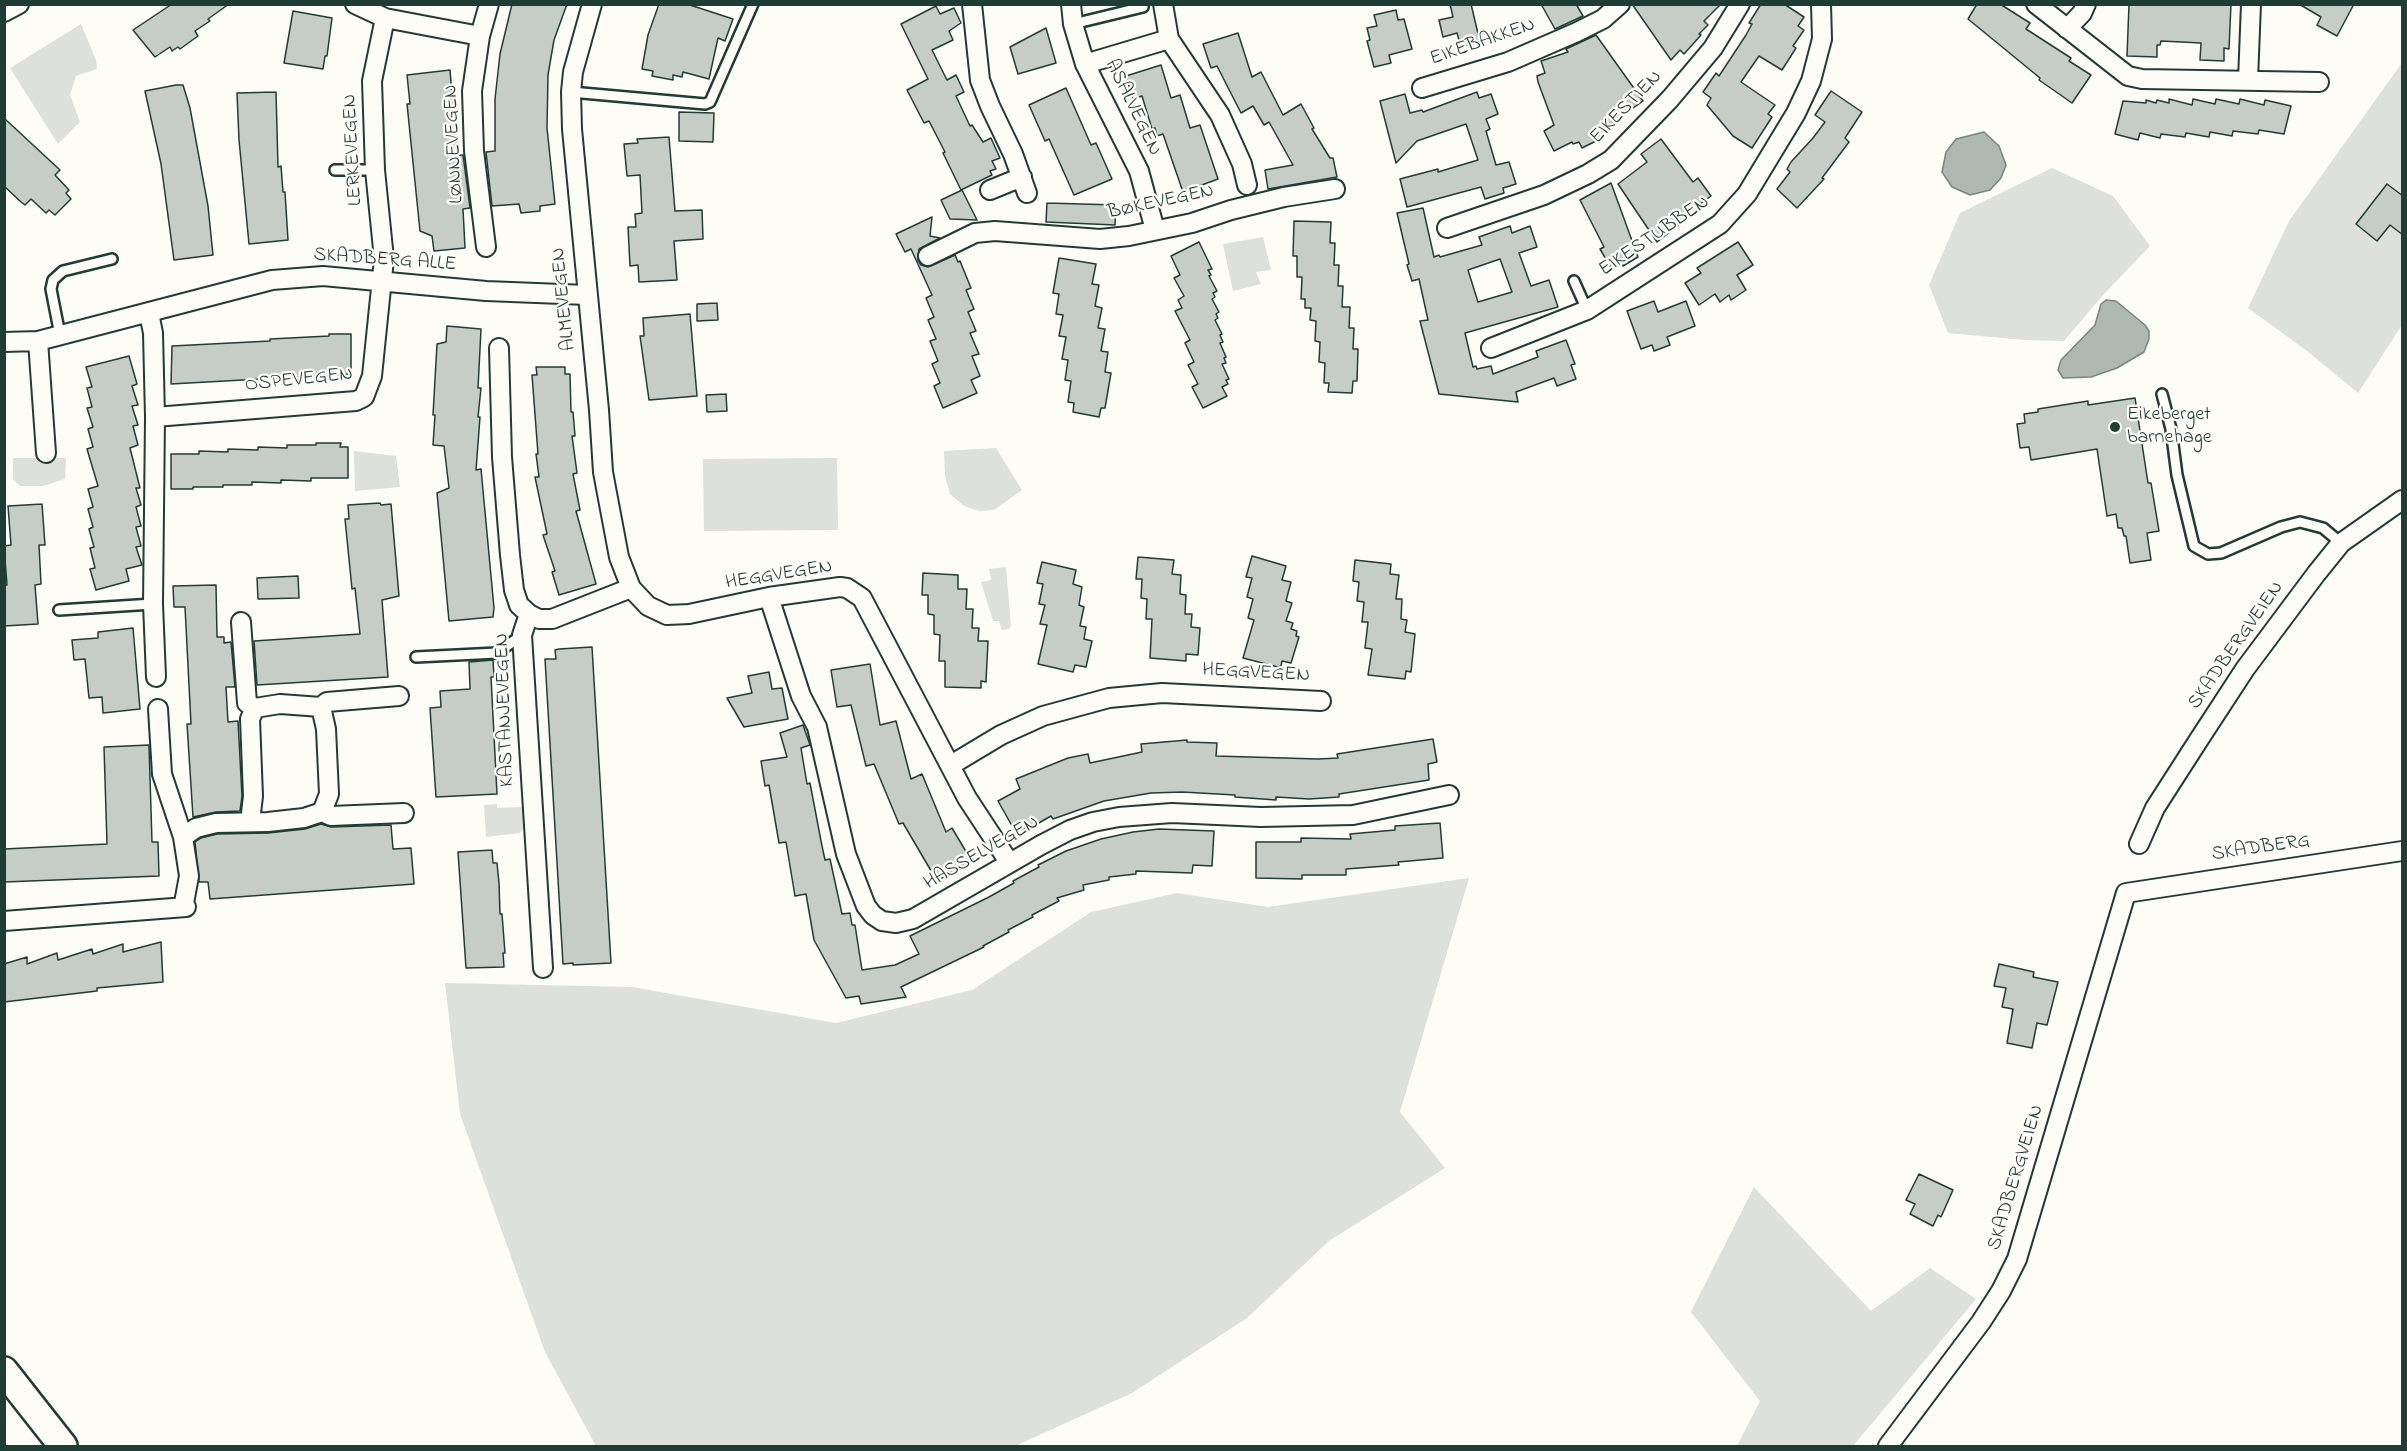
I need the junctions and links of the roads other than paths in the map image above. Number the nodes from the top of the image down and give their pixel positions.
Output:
1 (19, 4) edge
2 (355, 4) edge
3 (489, 4) edge
4 (592, 4) edge
5 (753, 4) edge
6 (972, 4) edge
7 (1071, 4) edge
8 (1163, 4) edge
9 (1620, 4) edge
10 (1740, 4) edge
11 (1821, 4) edge
12 (2036, 4) edge
13 (2086, 4) edge
14 (2251, 4) edge
15 (1143, 7) dead end
16 (4, 12) edge
17 (385, 18) junction
18 (1073, 24) junction
19 (2067, 29) junction
20 (480, 36) junction
21 (1169, 39) junction
22 (1085, 64) junction
23 (2248, 80) junction
24 (2319, 82) dead end
25 (1422, 88) dead end
26 (571, 92) junction
27 (335, 170) dead end
28 (375, 170) junction
29 (1247, 185) dead end
30 (1335, 189) dead end
31 (990, 190) dead end
32 (1447, 228) dead end
33 (1155, 230) junction
34 (486, 247) dead end
35 (928, 256) dead end
36 (112, 259) dead end
37 (382, 280) junction
38 (1574, 281) dead end
39 (587, 295) junction
40 (1587, 310) junction
41 (149, 313) junction
42 (60, 335) junction
43 (38, 341) junction
44 (4, 342) edge
45 (499, 348) dead end
46 (1491, 348) dead end
47 (2162, 394) dead end
48 (155, 417) junction
49 (45, 453) dead end
50 (2403, 500) edge
51 (2341, 543) junction
52 (631, 588) junction
53 (770, 597) junction
54 (153, 604) junction
55 (59, 610) dead end
56 (529, 614) junction
57 (241, 622) dead end
58 (522, 636) junction
59 (416, 657) dead end
60 (156, 677) dead end
61 (399, 696) dead end
62 (1321, 700) dead end
63 (321, 707) junction
64 (255, 708) junction
65 (158, 709) dead end
66 (951, 765) junction
67 (1449, 795) dead end
68 (322, 812) junction
69 (404, 813) dead end
70 (250, 822) junction
71 (183, 837) junction
72 (2139, 844) dead end
73 (2403, 851) edge
74 (1009, 862) junction
75 (2126, 893) joint
76 (4, 921) edge
77 (543, 968) dead end
78 (4, 1371) edge
79 (63, 1446) edge
80 (1888, 1446) edge

1 - 16 street
2 - 17 street
3 - 20 street, LØNNEVEGEN
4 - 26 street, ALMEVEGEN
5 - 26 lane
6 - 31 street
7 - 18 street, ASALVEGEN
8 - 21 street
9 - 25 street, EIKEBAKKEN
10 - 32 street, EIKESTIEN
11 - 40 street, EIKESTUBBEN
12 - 19 street
13 - 19 street
14 - 23 street
15 - 18 lane
17 - 20 street
17 - 28 street, LERKEVEGEN
18 - 22 street, ASALVEGEN
19 - 23 street
20 - 34 street, LØNNEVEGEN
21 - 22 street
21 - 29 street
22 - 33 street, ASALVEGEN
23 - 24 street
26 - 39 street, ALMEVEGEN
27 - 28 lane
28 - 37 street, LERKEVEGEN
30 - 33 street, BØKEVEGEN
33 - 35 street, BØKEVEGEN
36 - 42 lane
37 - 39 street, SKADBERG ALLE
37 - 41 street, SKADBERG ALLE
37 - 48 street, OSPEVEGEN
38 - 40 lane
39 - 52 street, ALMEVEGEN
40 - 46 street, EIKESTUBBEN
41 - 42 street, SKADBERG ALLE
41 - 48 street
42 - 43 street, SKADBERG ALLE
43 - 44 street, SKADBERG ALLE
43 - 49 street
45 - 56 street, KASTANJEVEGEN
47 - 51 lane
48 - 54 street
50 - 51 street, SKADBERGVEIEN
51 - 72 street, SKADBERGVEIEN
52 - 53 street, HEGGVEGEN
52 - 56 street
53 - 66 street, HEGGVEGEN
53 - 74 street, HASSELVEGEN
54 - 55 lane
54 - 60 street
56 - 58 street, KASTANJEVEGEN
57 - 64 street
58 - 59 lane
58 - 77 street, KASTANJEVEGEN
61 - 63 street
62 - 66 street, HEGGVEGEN
63 - 64 street
63 - 68 street
64 - 70 street
65 - 71 street
66 - 74 street, HEGGVEGEN
67 - 74 street, HASSELVEGEN
68 - 69 street
68 - 70 street
70 - 71 street
71 - 76 street
73 - 75 street, SKADBERG
75 - 80 street, SKADBERGVEIEN
78 - 79 main road

